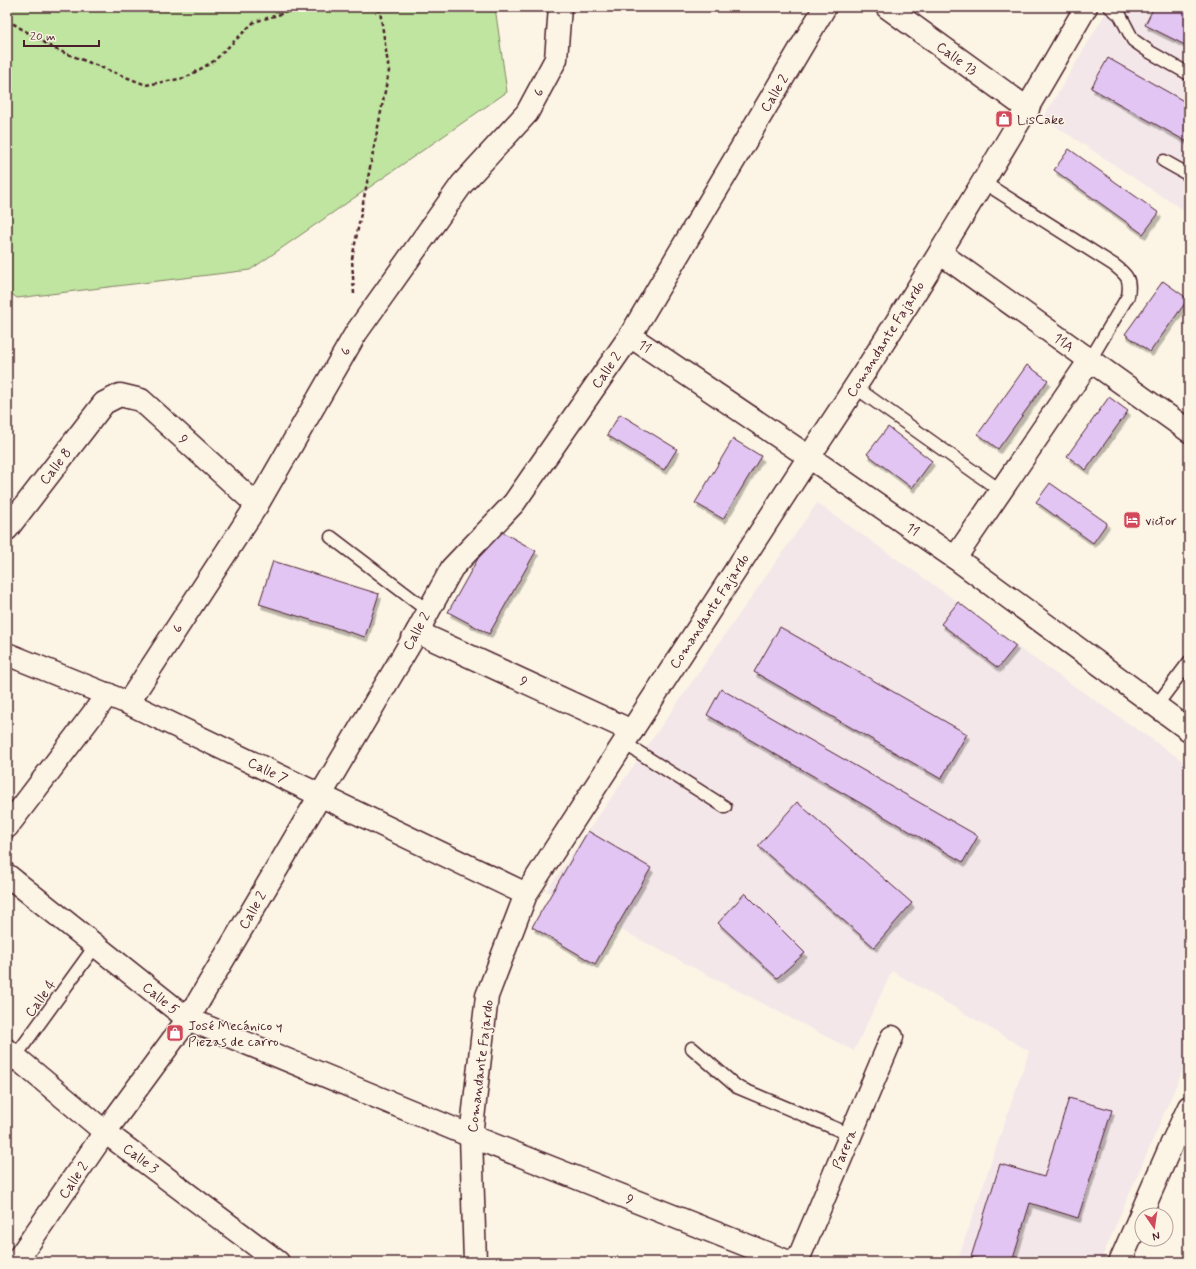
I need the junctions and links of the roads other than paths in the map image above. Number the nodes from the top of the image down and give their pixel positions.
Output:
1 (560, 7) edge
2 (825, 7) edge
3 (887, 7) edge
4 (1086, 7) edge
5 (1110, 7) edge
6 (1189, 74) edge
7 (1028, 109) junction
8 (1164, 161) dead end
9 (1189, 175) edge
10 (983, 182) junction
11 (940, 253) junction
12 (630, 336) junction
13 (1090, 360) junction
14 (855, 387) junction
15 (104, 404) joint
16 (1189, 431) edge
17 (809, 456) junction
18 (1001, 491) junction
19 (257, 505) junction
20 (7, 529) edge
21 (331, 537) dead end
22 (955, 558) junction
23 (428, 611) junction
24 (417, 632) junction
25 (7, 654) edge
26 (1189, 662) edge
27 (108, 694) junction
28 (128, 703) junction
29 (1156, 706) junction
30 (1189, 730) edge
31 (628, 737) junction
32 (320, 795) junction
33 (726, 807) dead end
34 (7, 827) edge
35 (7, 875) edge
36 (526, 894) junction
37 (96, 945) junction
38 (188, 1020) junction
39 (892, 1037) dead end
40 (692, 1048) dead end
41 (10, 1059) edge
42 (1189, 1108) edge
43 (105, 1132) junction
44 (851, 1135) junction
45 (471, 1136) junction
46 (16, 1262) edge
47 (278, 1262) edge
48 (476, 1262) edge
49 (789, 1262) edge
50 (796, 1262) edge
51 (1120, 1262) edge

1 - 19 street, 6
2 - 12 street, Calle 2
3 - 7 street, Calle 13
4 - 7 street, Comandante Fajardo
5 - 6 lane
7 - 10 street, Comandante Fajardo
8 - 9 lane
10 - 11 street, Comandante Fajardo
10 - 13 lane
11 - 13 street, 11A
11 - 14 street, Comandante Fajardo
12 - 17 street, 11
12 - 23 street, Calle 2
13 - 16 street, 11A
13 - 18 street
14 - 17 street, Comandante Fajardo
14 - 18 lane
15 - 19 street, 9
15 - 20 street, Calle 8
17 - 22 street, 11
17 - 31 street, Comandante Fajardo
18 - 22 street
19 - 28 street, 6
21 - 23 lane
22 - 29 street, 11
23 - 24 street, Calle 2
24 - 31 street, 9
24 - 32 street, Calle 2
25 - 27 street, Calle 7
26 - 29 lane
27 - 28 street, Calle 7
27 - 34 street
28 - 32 street, Calle 7
29 - 30 street, 11
31 - 33 lane
31 - 36 street, Comandante Fajardo
32 - 36 street, Calle 7
32 - 38 street, Calle 2
35 - 37 street, Calle 5
36 - 45 street, Comandante Fajardo
37 - 38 street, Calle 5
37 - 41 lane, Calle 4
38 - 43 street, Calle 2
38 - 45 street, Calle 5
39 - 44 street, Parera
40 - 44 lane
41 - 43 street, Calle 3
42 - 51 street
43 - 46 street, Calle 2
43 - 47 street, Calle 3
44 - 50 street, Parera
45 - 48 street, Comandante Fajardo
45 - 49 street, 9

